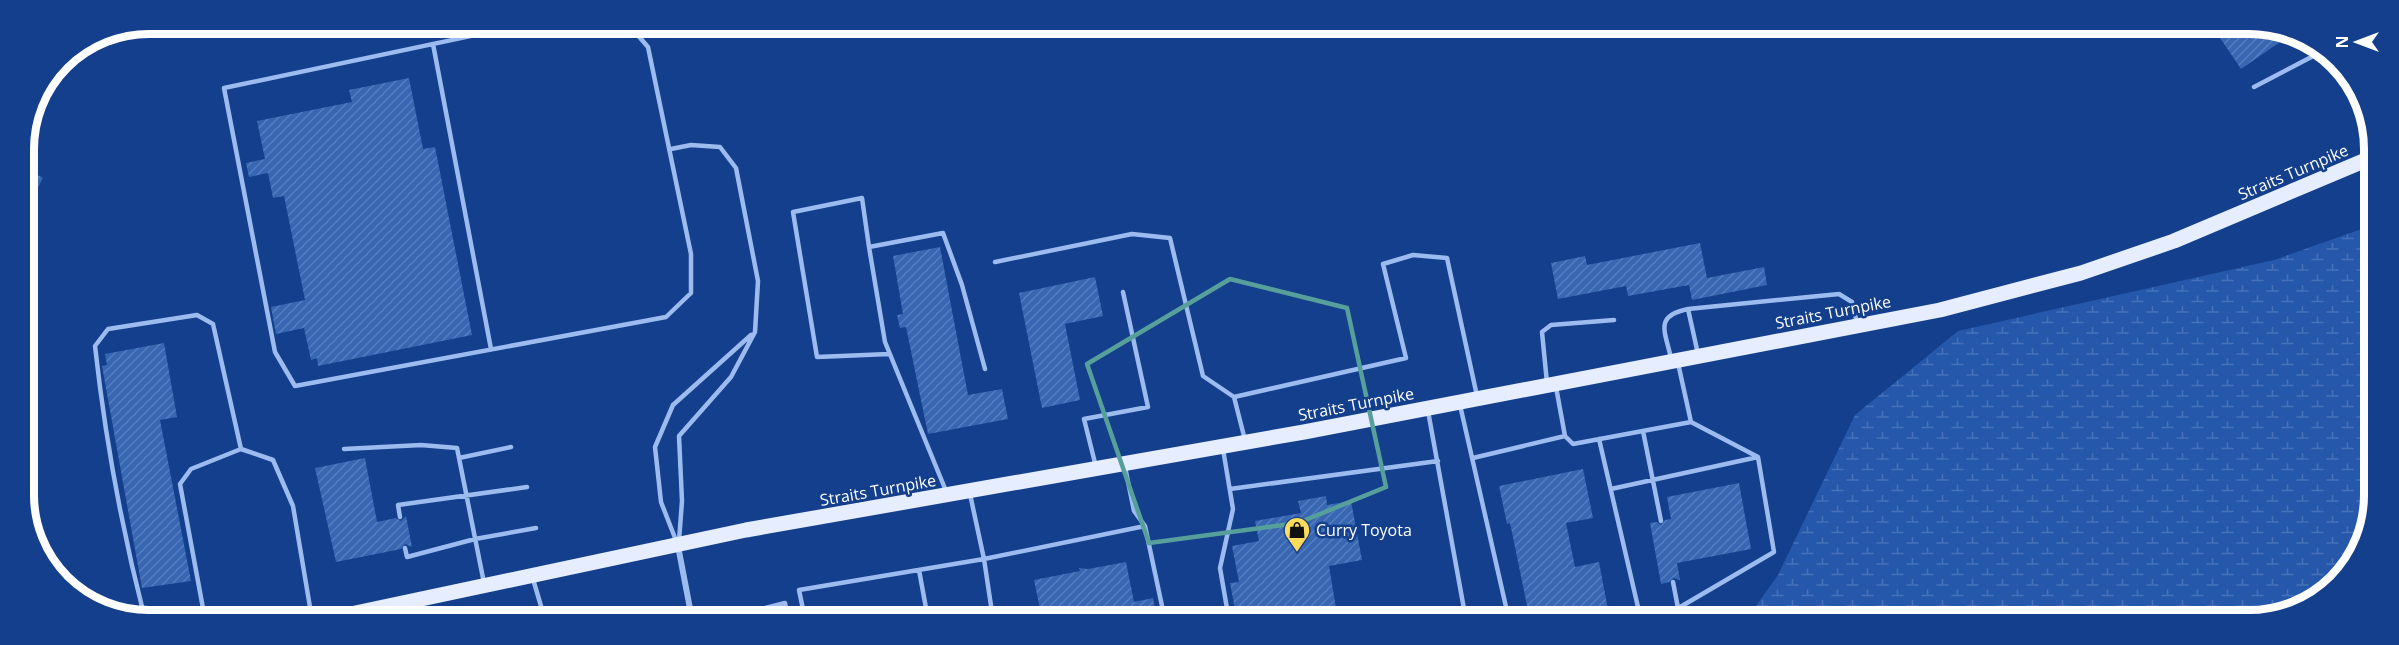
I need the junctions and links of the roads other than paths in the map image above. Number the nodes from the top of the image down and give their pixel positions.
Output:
1 (480, 34) edge
2 (637, 34) edge
3 (433, 44) junction
4 (2315, 55) edge
5 (2254, 87) dead end
6 (671, 149) junction
7 (2364, 161) edge
8 (869, 247) junction
9 (995, 262) dead end
10 (1123, 292) dead end
11 (1688, 309) junction
12 (1614, 320) dead end
13 (1858, 326) junction
14 (755, 332) junction
15 (491, 349) junction
16 (889, 354) junction
17 (1699, 356) junction
18 (1674, 361) junction
19 (986, 369) dead end
20 (1551, 385) junction
21 (1234, 397) junction
22 (1478, 399) junction
23 (1459, 402) junction
24 (1428, 408) junction
25 (1691, 422) junction
26 (1643, 431) junction
27 (1565, 436) junction
28 (1599, 439) junction
29 (1245, 443) junction
30 (511, 447) dead end
31 (1223, 447) junction
32 (241, 449) junction
33 (344, 449) dead end
34 (1758, 457) junction
35 (459, 458) junction
36 (1473, 458) junction
37 (1438, 461) junction
38 (1125, 464) junction
39 (1097, 469) junction
40 (1652, 479) junction
41 (527, 487) dead end
42 (1230, 489) junction
43 (1611, 489) junction
44 (970, 492) junction
45 (466, 496) junction
46 (948, 496) junction
47 (400, 518) dead end
48 (1660, 521) dead end
49 (1145, 526) junction
50 (536, 528) dead end
51 (475, 539) junction
52 (678, 546) junction
53 (405, 548) dead end
54 (984, 559) junction
55 (919, 570) junction
56 (533, 576) junction
57 (1673, 582) dead end
58 (485, 586) junction
59 (1678, 608) junction
60 (143, 610) edge
61 (204, 610) edge
62 (310, 610) edge
63 (397, 610) edge
64 (541, 610) edge
65 (690, 610) edge
66 (759, 610) edge
67 (786, 610) edge
68 (803, 610) edge
69 (926, 610) edge
70 (992, 610) edge
71 (1162, 610) edge
72 (1227, 610) edge
73 (1464, 610) edge
74 (1507, 610) edge
75 (1639, 610) edge
76 (1675, 610) edge

1 - 3 lane
2 - 6 lane
3 - 15 lane
3 - 15 lane
4 - 5 lane
6 - 14 lane
6 - 15 lane
7 - 13 main road, Straits Turnpike
8 - 16 lane
8 - 16 lane
8 - 19 lane
9 - 21 lane
10 - 39 lane
11 - 13 lane
11 - 17 lane
11 - 18 lane
12 - 20 lane
13 - 17 main road, Straits Turnpike
14 - 52 lane
14 - 52 lane
16 - 46 lane
17 - 18 main road, Straits Turnpike
18 - 20 main road, Straits Turnpike
18 - 25 lane
20 - 22 main road, Straits Turnpike
20 - 27 lane
21 - 22 lane
21 - 29 lane
22 - 23 main road, Straits Turnpike
23 - 24 main road, Straits Turnpike
23 - 36 lane
24 - 29 main road, Straits Turnpike
24 - 37 lane
25 - 26 lane
25 - 34 lane
26 - 28 lane
26 - 40 lane
27 - 28 lane
27 - 36 lane
28 - 43 lane
29 - 31 main road, Straits Turnpike
30 - 35 lane
31 - 38 main road, Straits Turnpike
31 - 42 lane
32 - 60 lane
32 - 61 lane
32 - 62 lane
33 - 35 lane
34 - 40 lane
34 - 59 lane
35 - 45 lane
36 - 74 lane
37 - 42 lane
37 - 73 lane
38 - 39 main road, Straits Turnpike
38 - 49 lane
39 - 44 main road, Straits Turnpike
40 - 43 lane
40 - 48 lane
41 - 45 lane
42 - 72 lane
43 - 75 lane
44 - 46 main road, Straits Turnpike
44 - 54 lane
45 - 47 lane
45 - 51 lane
46 - 52 main road, Straits Turnpike
49 - 54 lane
49 - 71 lane
50 - 51 lane
51 - 53 lane
51 - 58 lane
52 - 56 main road, Straits Turnpike
52 - 65 street
54 - 55 lane
54 - 70 lane
55 - 68 lane
55 - 69 lane
56 - 58 main road, Straits Turnpike
56 - 64 lane
57 - 59 lane
58 - 63 main road, Straits Turnpike
59 - 76 lane
66 - 67 lane

